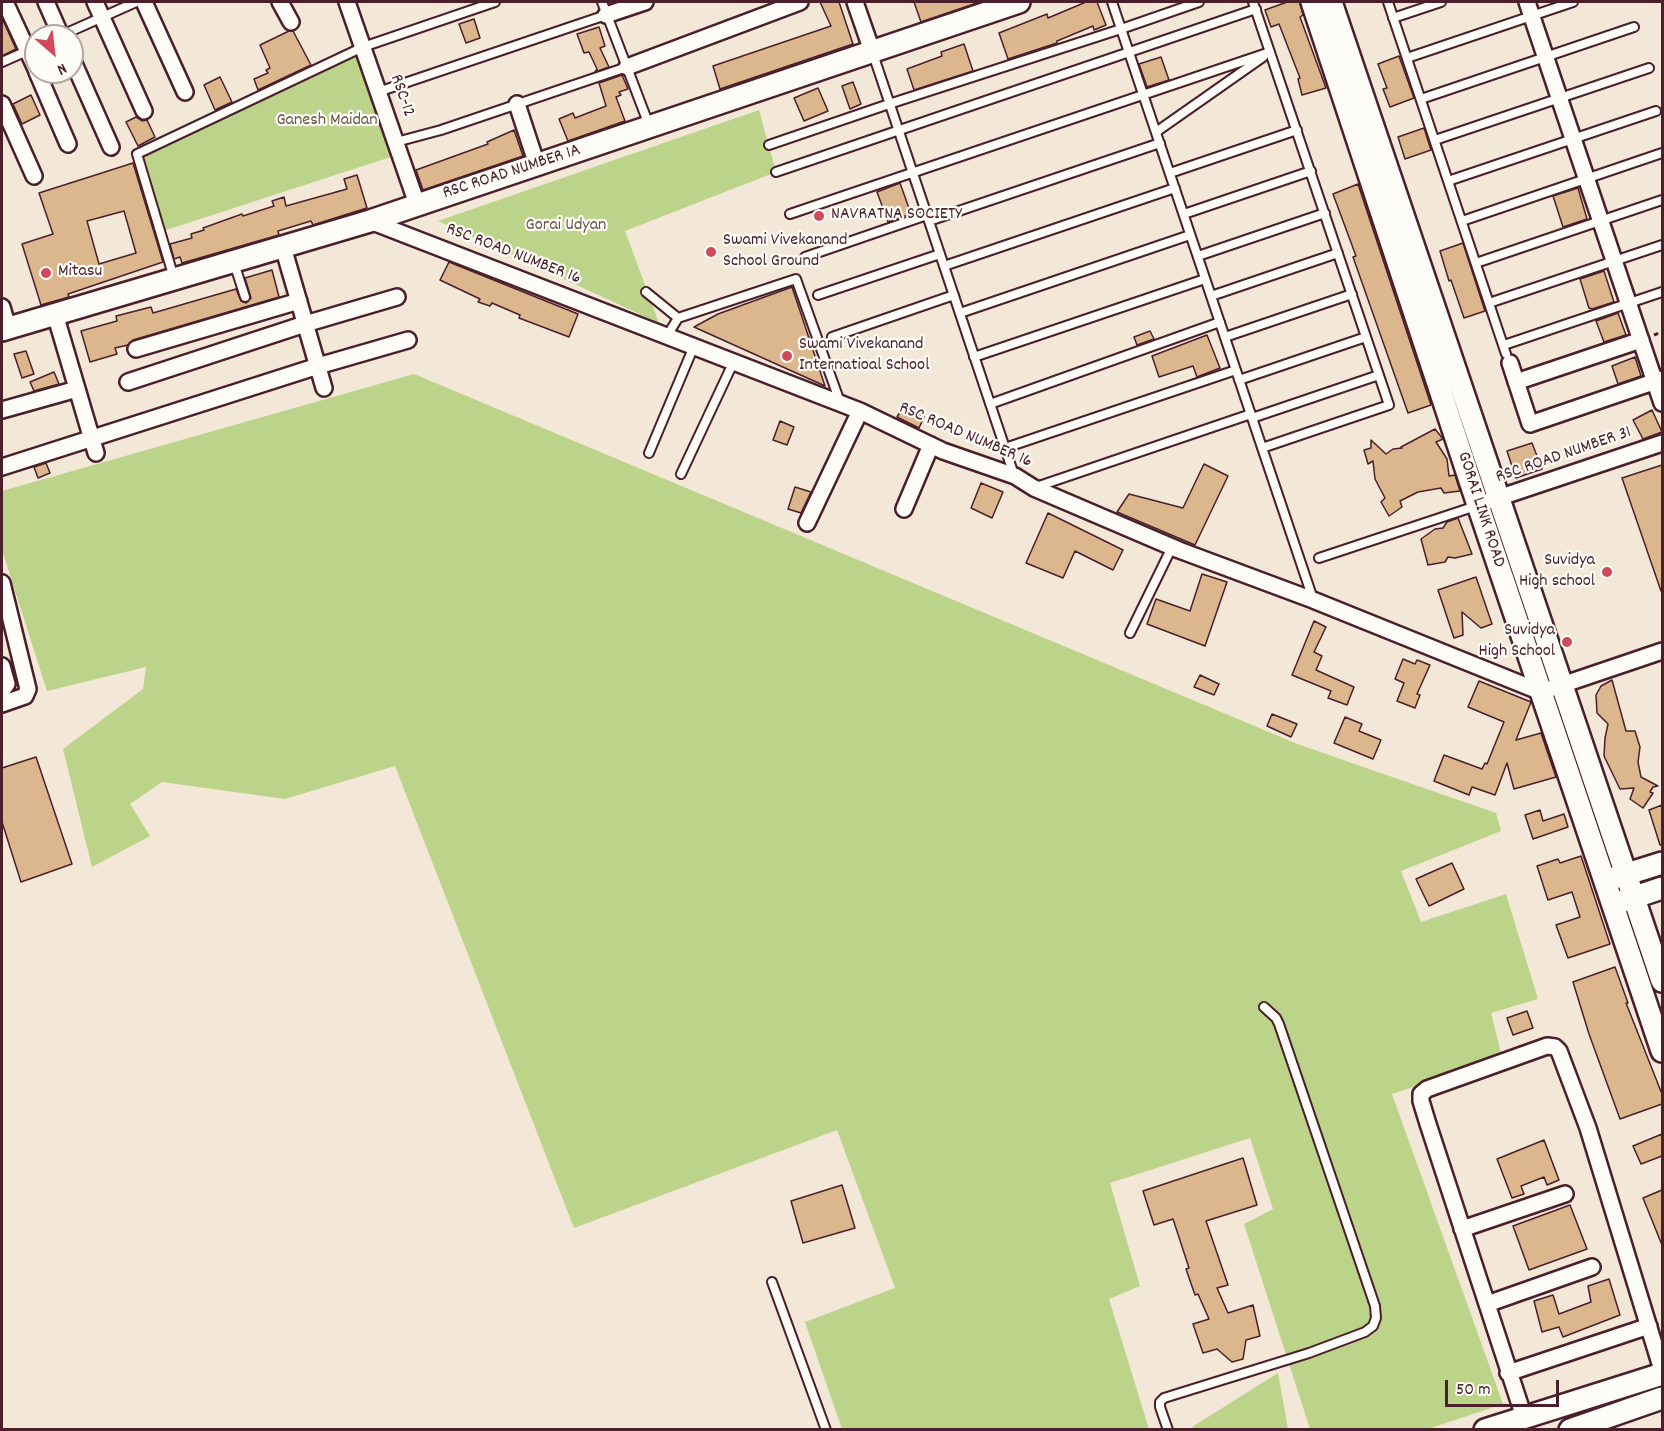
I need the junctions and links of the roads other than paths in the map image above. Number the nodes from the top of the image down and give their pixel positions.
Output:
1 (5, 2) edge
2 (46, 2) edge
3 (95, 2) edge
4 (136, 2) edge
5 (144, 2) edge
6 (280, 2) edge
7 (349, 2) edge
8 (495, 2) edge
9 (645, 2) edge
10 (800, 2) edge
11 (855, 2) edge
12 (1019, 2) edge
13 (1112, 2) edge
14 (1199, 2) edge
15 (1312, 2) edge
16 (1331, 2) edge
17 (1388, 2) edge
18 (1441, 2) edge
19 (1574, 2) edge
20 (1255, 5) edge
21 (604, 8) edge
22 (1530, 8) edge
23 (102, 17) junction
24 (1393, 18) junction
25 (291, 22) dead end
26 (56, 24) edge
27 (84, 25) edge
28 (1634, 27) dead end
29 (1121, 29) junction
30 (24, 35) edge
31 (363, 46) junction
32 (872, 51) junction
33 (24, 52) edge
34 (1129, 52) junction
35 (1270, 52) junction
36 (1546, 57) junction
37 (1407, 58) junction
38 (2, 62) edge
39 (627, 67) junction
40 (1649, 68) dead end
41 (43, 84) edge
42 (83, 84) edge
43 (185, 92) dead end
44 (378, 92) junction
45 (1143, 95) junction
46 (1560, 98) junction
47 (1421, 99) junction
48 (2, 104) edge
49 (517, 104) junction
50 (889, 104) junction
51 (144, 111) dead end
52 (1656, 111) dead end
53 (650, 127) junction
54 (898, 130) junction
55 (1297, 130) junction
56 (1156, 132) junction
57 (1573, 138) junction
58 (1435, 140) junction
59 (396, 142) junction
60 (1160, 143) junction
61 (68, 144) dead end
62 (769, 145) dead end
63 (111, 147) dead end
64 (1662, 153) edge
65 (537, 165) junction
66 (1311, 171) junction
67 (776, 172) dead end
68 (912, 173) junction
69 (1170, 173) junction
70 (34, 176) dead end
71 (1587, 179) junction
72 (1448, 181) junction
73 (1175, 188) junction
74 (1662, 200) edge
75 (417, 204) junction
76 (1325, 213) junction
77 (790, 214) dead end
78 (1184, 214) junction
79 (928, 218) junction
80 (1601, 220) junction
81 (370, 221) junction
82 (1462, 221) junction
83 (1190, 235) junction
84 (1662, 244) edge
85 (283, 247) junction
86 (1338, 253) junction
87 (940, 254) junction
88 (1198, 256) junction
89 (805, 257) dead end
90 (234, 261) junction
91 (1614, 261) junction
92 (1476, 263) junction
93 (944, 266) junction
94 (174, 279) junction
95 (1205, 279) junction
96 (646, 292) dead end
97 (1662, 292) edge
98 (1352, 294) junction
99 (818, 295) dead end
100 (954, 295) junction
101 (1211, 296) junction
102 (244, 297) dead end
103 (397, 297) dead end
104 (299, 301) junction
105 (1489, 303) junction
106 (1629, 303) junction
107 (2, 307) edge
108 (960, 313) junction
109 (55, 314) junction
110 (678, 318) junction
111 (1220, 322) junction
112 (305, 324) junction
113 (5, 329) edge
114 (667, 336) junction
115 (832, 337) dead end
116 (1225, 337) junction
117 (1366, 337) junction
118 (408, 340) dead end
119 (1641, 340) junction
120 (694, 346) junction
121 (136, 349) dead end
122 (1507, 354) junction
123 (974, 357) junction
124 (734, 361) junction
125 (318, 366) junction
126 (1236, 370) junction
127 (1379, 375) junction
128 (1239, 380) junction
129 (1659, 380) edge
130 (128, 382) dead end
131 (1516, 382) junction
132 (324, 388) dead end
133 (77, 389) junction
134 (841, 403) junction
135 (1662, 403) edge
136 (990, 404) junction
137 (2, 410) edge
138 (860, 411) junction
139 (1251, 416) junction
140 (1662, 443) edge
141 (931, 445) junction
142 (94, 446) junction
143 (1005, 448) junction
144 (1262, 448) junction
145 (649, 453) dead end
146 (2, 467) edge
147 (681, 474) dead end
148 (1015, 476) junction
149 (1034, 488) junction
150 (1498, 498) junction
151 (1478, 505) junction
152 (904, 509) dead end
153 (807, 523) dead end
154 (1172, 547) junction
155 (1319, 558) dead end
156 (2, 583) edge
157 (1313, 600) junction
158 (1130, 633) dead end
159 (1662, 651) edge
160 (2, 666) edge
161 (1562, 685) junction
162 (2, 691) edge
163 (1541, 692) junction
164 (2, 704) edge
165 (1662, 863) edge
166 (1627, 874) junction
167 (1604, 881) junction
168 (1662, 888) edge
169 (1635, 897) junction
170 (1612, 904) junction
171 (1662, 981) edge
172 (1264, 1007) dead end
173 (1662, 1051) edge
174 (1565, 1194) dead end
175 (1462, 1229) junction
176 (1592, 1267) dead end
177 (772, 1282) dead end
178 (1487, 1304) junction
179 (1649, 1326) junction
180 (1662, 1372) edge
181 (1508, 1373) junction
182 (1662, 1398) edge
183 (1524, 1417) junction
184 (826, 1430) edge
185 (1168, 1430) edge
186 (1485, 1430) edge
187 (1570, 1430) edge

1 - 30 street
2 - 26 street
3 - 23 street
4 - 23 lane
5 - 43 street
6 - 25 street
7 - 31 street, RSC-12
8 - 31 lane
9 - 21 street
10 - 39 street
11 - 32 street
12 - 32 main road, RSC ROAD NUMBER 1A
13 - 29 lane
14 - 29 lane
15 - 151 main road, GORAI LINK ROAD
16 - 150 main road, GORAI LINK ROAD
17 - 24 lane
18 - 24 lane
19 - 22 lane
20 - 34 lane
20 - 35 lane
21 - 39 lane
21 - 44 lane
22 - 36 street
22 - 37 lane
23 - 27 lane
23 - 51 street
24 - 37 lane
28 - 36 lane
29 - 34 lane
29 - 50 lane
31 - 44 street, RSC-12
31 - 94 lane
32 - 50 lane
32 - 53 main road, RSC ROAD NUMBER 1A
33 - 38 lane
34 - 45 lane
34 - 54 lane
35 - 45 lane
35 - 55 lane
35 - 56 lane
36 - 46 street
36 - 47 lane
37 - 47 lane
39 - 49 lane
39 - 53 lane
40 - 46 lane
41 - 61 street
42 - 63 street
44 - 59 street, RSC-12
45 - 56 lane
45 - 68 lane
46 - 57 street
46 - 58 lane
47 - 58 lane
48 - 70 street
49 - 59 lane
49 - 65 street
50 - 54 lane
50 - 62 lane
52 - 57 lane
53 - 65 main road, RSC ROAD NUMBER 1A
54 - 67 lane
54 - 68 lane
55 - 66 lane
55 - 69 lane
56 - 60 lane
57 - 71 street
57 - 72 lane
58 - 72 lane
59 - 75 street, RSC-12
60 - 69 lane
60 - 79 lane
64 - 71 lane
65 - 75 main road, RSC ROAD NUMBER 1A
66 - 76 lane
66 - 78 lane
68 - 77 lane
68 - 79 lane
69 - 73 lane
71 - 80 street
71 - 82 lane
72 - 82 lane
73 - 78 lane
73 - 93 lane
74 - 80 lane
75 - 81 main road, RSC ROAD NUMBER 1A
76 - 86 lane
76 - 88 lane
78 - 83 lane
79 - 87 lane
79 - 89 lane
80 - 91 street
80 - 92 lane
81 - 85 main road, RSC ROAD NUMBER 1A
81 - 114 street, RSC ROAD NUMBER 16
82 - 92 lane
83 - 88 lane
83 - 108 lane
84 - 91 lane
85 - 90 main road, RSC ROAD NUMBER 1A
85 - 104 street
86 - 98 lane
86 - 101 lane
87 - 93 lane
87 - 99 lane
88 - 95 lane
90 - 94 main road, RSC ROAD NUMBER 1A
90 - 102 lane
91 - 105 lane
91 - 106 street
92 - 105 lane
93 - 100 lane
94 - 109 main road, RSC ROAD NUMBER 1A
95 - 101 lane
95 - 123 lane
96 - 110 lane
97 - 106 lane
98 - 116 lane
98 - 117 lane
100 - 108 lane
100 - 115 lane
101 - 111 lane
103 - 112 street
104 - 112 street
104 - 121 street
105 - 122 lane
106 - 119 street
106 - 122 lane
107 - 113 street
108 - 123 lane
109 - 113 main road, RSC ROAD NUMBER 1A
109 - 133 street
110 - 114 lane
110 - 134 lane
111 - 116 lane
111 - 136 lane
112 - 125 street
112 - 130 street
114 - 120 street, RSC ROAD NUMBER 16
116 - 126 lane
117 - 127 lane
117 - 128 lane
118 - 125 street
119 - 129 street
119 - 131 street
120 - 124 street, RSC ROAD NUMBER 16
120 - 145 lane
122 - 131 street
123 - 136 lane
124 - 134 street, RSC ROAD NUMBER 16
124 - 147 lane
125 - 132 street
125 - 142 street
126 - 128 lane
126 - 143 lane
127 - 139 lane
127 - 144 lane
128 - 139 lane
129 - 131 street
129 - 135 street
133 - 137 street
133 - 142 street
134 - 138 street, RSC ROAD NUMBER 16
136 - 143 lane
138 - 141 street, RSC ROAD NUMBER 16
138 - 153 street
139 - 144 lane
139 - 149 lane
140 - 150 street, RSC ROAD NUMBER 31
141 - 148 street, RSC ROAD NUMBER 16
141 - 152 street
142 - 146 street
143 - 148 lane
144 - 157 lane
148 - 149 street, RSC ROAD NUMBER 16
149 - 154 street, RSC ROAD NUMBER 16
150 - 151 street, RSC ROAD NUMBER 31
150 - 161 main road, GORAI LINK ROAD
151 - 155 lane
151 - 163 main road, GORAI LINK ROAD
154 - 157 street, RSC ROAD NUMBER 16
154 - 158 lane
156 - 164 street
157 - 163 street, RSC ROAD NUMBER 16
159 - 161 street
160 - 162 street
161 - 163 street
161 - 166 main road, GORAI LINK ROAD
163 - 167 main road, GORAI LINK ROAD
165 - 166 main road
166 - 167 main road
166 - 169 main road, GORAI LINK ROAD
167 - 170 main road, GORAI LINK ROAD
168 - 169 main road
169 - 170 main road
169 - 171 main road, GORAI LINK ROAD
170 - 173 main road, GORAI LINK ROAD
172 - 185 lane
174 - 175 street
175 - 178 street
175 - 179 street
176 - 178 street
177 - 184 lane
178 - 181 street
179 - 180 street
179 - 181 street
180 - 183 main road
181 - 183 street
182 - 187 main road
183 - 186 main road

